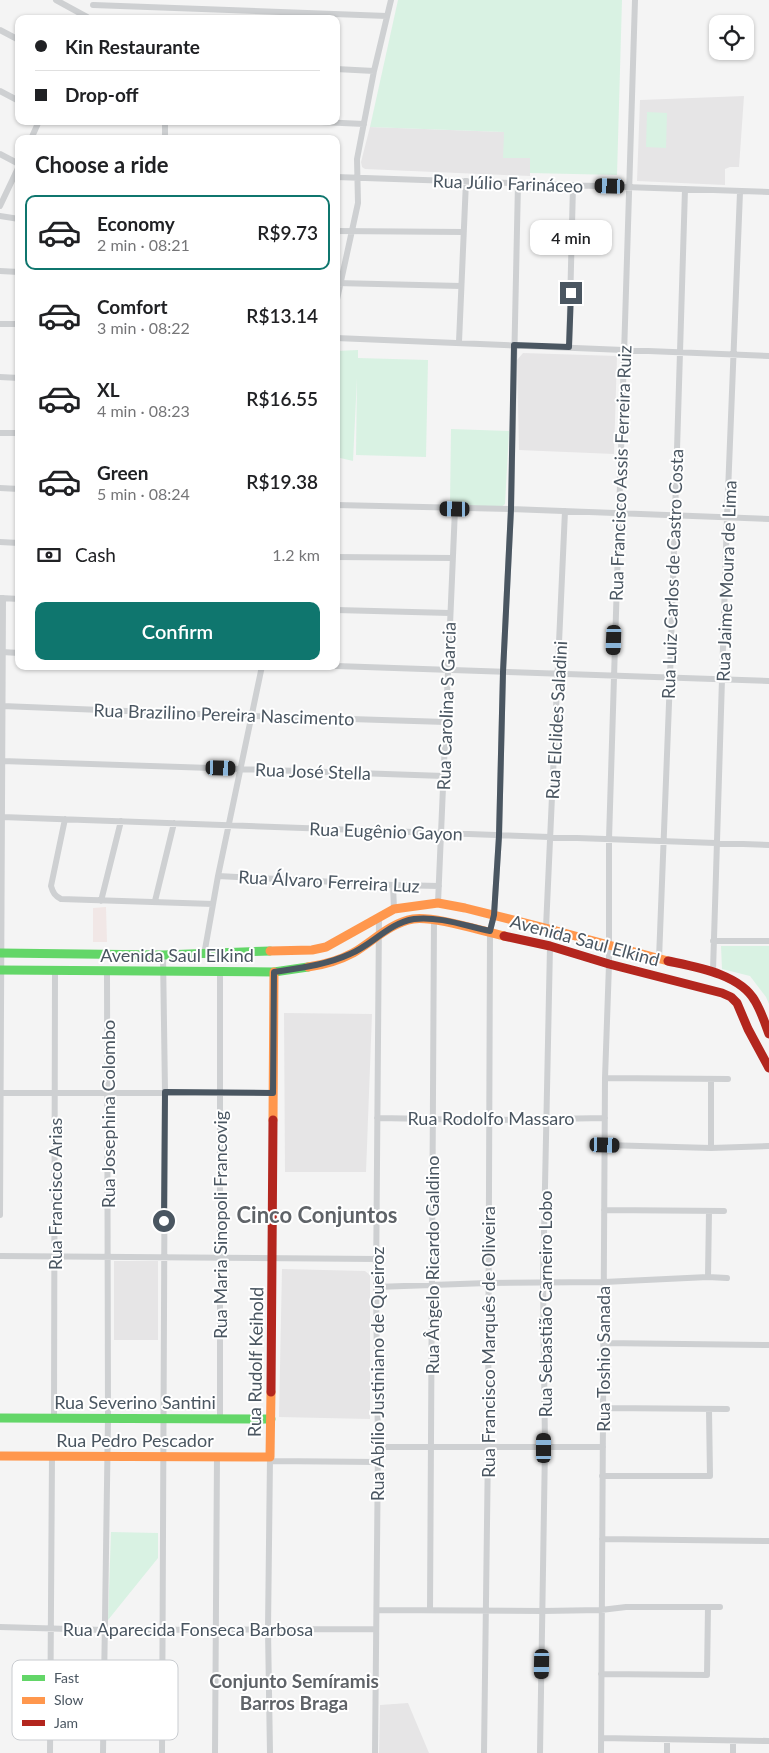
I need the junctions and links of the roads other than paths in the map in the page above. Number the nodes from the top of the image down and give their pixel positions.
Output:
1 (56, 0) edge
2 (390, 0) edge
3 (635, 0) edge
4 (94, 3) edge
5 (82, 15) edge
6 (88, 15) edge
7 (387, 16) junction
8 (0, 30) edge
9 (15, 38) edge
10 (340, 69) edge
11 (374, 71) junction
12 (0, 91) edge
13 (15, 99) edge
14 (340, 123) edge
15 (364, 124) junction
16 (0, 154) edge
17 (15, 163) edge
18 (15, 174) edge
19 (340, 177) edge
20 (359, 178) junction
21 (466, 181) junction
22 (518, 183) junction
23 (573, 185) junction
24 (629, 187) junction
25 (685, 189) junction
26 (740, 192) junction
27 (769, 192) edge
28 (0, 206) edge
29 (0, 216) edge
30 (15, 218) edge
31 (340, 231) edge
32 (352, 232) junction
33 (463, 232) junction
34 (0, 271) edge
35 (15, 272) edge
36 (340, 276) edge
37 (340, 283) edge
38 (461, 286) junction
39 (0, 324) edge
40 (15, 324) edge
41 (340, 338) edge
42 (459, 342) junction
43 (514, 345) junction
44 (569, 347) junction
45 (624, 349) junction
46 (680, 352) junction
47 (734, 354) junction
48 (769, 356) edge
49 (0, 377) edge
50 (15, 378) edge
51 (0, 433) edge
52 (15, 433) edge
53 (0, 488) edge
54 (15, 489) edge
55 (340, 505) edge
56 (455, 509) junction
57 (511, 509) junction
58 (565, 511) junction
59 (619, 514) junction
60 (674, 516) junction
61 (727, 518) junction
62 (769, 519) edge
63 (0, 542) edge
64 (15, 543) edge
65 (340, 556) edge
66 (452, 558) junction
67 (2, 598) edge
68 (15, 598) edge
69 (340, 610) edge
70 (450, 613) junction
71 (2, 652) junction
72 (15, 653) edge
73 (340, 666) edge
74 (261, 670) edge
75 (448, 670) junction
76 (503, 672) junction
77 (558, 673) junction
78 (613, 676) junction
79 (670, 678) junction
80 (723, 680) junction
81 (769, 681) edge
82 (2, 706) junction
83 (252, 716) junction
84 (446, 722) junction
85 (1, 760) edge
86 (241, 769) junction
87 (444, 776) junction
88 (2, 817) junction
89 (65, 819) junction
90 (121, 821) junction
91 (174, 823) junction
92 (230, 824) junction
93 (442, 834) junction
94 (499, 836) junction
95 (550, 837) junction
96 (609, 839) junction
97 (662, 841) junction
98 (717, 844) junction
99 (769, 845) edge
100 (218, 876) junction
101 (394, 885) junction
102 (439, 886) junction
103 (101, 901) junction
104 (155, 901) junction
105 (212, 904) junction
106 (438, 904) junction
107 (394, 909) junction
108 (494, 915) junction
109 (380, 917) junction
110 (434, 920) junction
111 (546, 928) junction
112 (490, 931) junction
113 (379, 935) junction
114 (713, 941) junction
115 (769, 942) edge
116 (550, 946) junction
117 (608, 946) junction
118 (1, 953) edge
119 (164, 955) junction
120 (204, 955) junction
121 (659, 959) junction
122 (608, 964) junction
123 (1, 970) edge
124 (164, 970) junction
125 (55, 971) junction
126 (108, 971) junction
127 (220, 971) junction
128 (714, 971) junction
129 (274, 972) junction
130 (762, 1016) junction
131 (746, 1024) junction
132 (769, 1034) edge
133 (769, 1068) edge
134 (605, 1078) junction
135 (711, 1079) junction
136 (728, 1079) dead end
137 (108, 1092) junction
138 (165, 1092) junction
139 (0, 1093) edge
140 (56, 1093) junction
141 (220, 1093) junction
142 (273, 1093) junction
143 (377, 1118) junction
144 (605, 1118) junction
145 (433, 1119) junction
146 (546, 1119) junction
147 (490, 1120) junction
148 (605, 1145) junction
149 (769, 1146) edge
150 (711, 1148) junction
151 (604, 1210) junction
152 (709, 1211) junction
153 (724, 1211) dead end
154 (0, 1215) edge
155 (0, 1256) edge
156 (54, 1257) junction
157 (108, 1257) junction
158 (163, 1258) junction
159 (220, 1258) junction
160 (273, 1258) junction
161 (377, 1260) junction
162 (708, 1277) junction
163 (726, 1278) dead end
164 (543, 1282) junction
165 (604, 1282) junction
166 (488, 1283) junction
167 (432, 1284) junction
168 (376, 1287) junction
169 (603, 1343) junction
170 (769, 1345) edge
171 (603, 1408) junction
172 (709, 1410) junction
173 (726, 1410) dead end
174 (0, 1418) edge
175 (54, 1418) junction
176 (108, 1418) junction
177 (163, 1418) junction
178 (220, 1418) junction
179 (270, 1419) junction
180 (378, 1447) junction
181 (488, 1447) junction
182 (603, 1447) junction
183 (432, 1448) junction
184 (544, 1448) junction
185 (0, 1456) edge
186 (52, 1456) junction
187 (108, 1456) junction
188 (164, 1456) junction
189 (217, 1456) junction
190 (270, 1459) junction
191 (378, 1462) junction
192 (602, 1476) junction
193 (602, 1539) junction
194 (769, 1541) edge
195 (708, 1607) junction
196 (720, 1607) dead end
197 (377, 1610) junction
198 (430, 1610) junction
199 (487, 1610) junction
200 (601, 1610) junction
201 (543, 1611) junction
202 (0, 1627) edge
203 (51, 1628) junction
204 (376, 1629) junction
205 (104, 1630) junction
206 (163, 1630) junction
207 (268, 1630) junction
208 (215, 1631) junction
209 (51, 1660) edge
210 (104, 1660) edge
211 (163, 1660) edge
212 (601, 1674) junction
213 (601, 1738) junction
214 (50, 1740) edge
215 (103, 1740) edge
216 (162, 1740) edge
217 (667, 1740) junction
218 (733, 1741) junction
219 (769, 1741) edge
220 (50, 1753) edge
221 (103, 1753) edge
222 (162, 1753) edge
223 (214, 1753) edge
224 (270, 1753) edge
225 (375, 1753) edge
226 (484, 1753) edge
227 (540, 1753) edge
228 (601, 1753) edge
229 (667, 1753) edge
230 (733, 1753) edge

1 - 5 street
2 - 7 street
3 - 24 street, Rua Francisco Assis Ferreira Ruiz
4 - 6 street
4 - 7 street
7 - 11 street
8 - 9 street
10 - 11 street
11 - 15 street
12 - 13 street
14 - 15 street
15 - 20 street
16 - 17 street
18 - 28 street
19 - 20 street, Rua Júlio Farináceo
20 - 21 street, Rua Júlio Farináceo
20 - 32 street
21 - 22 street, Rua Júlio Farináceo
21 - 33 street
22 - 23 street, Rua Júlio Farináceo
22 - 43 street, Rua Francisco Marquês de Oliveira
23 - 24 street, Rua Júlio Farináceo
23 - 44 street
24 - 25 street, Rua Júlio Farináceo
24 - 45 street, Rua Francisco Assis Ferreira Ruiz
25 - 26 street, Rua Júlio Farináceo
25 - 46 street, Rua Luiz Carlos de Castro Costa
26 - 27 street, Rua Júlio Farináceo
26 - 47 street, Rua Jaime Moura de Lima
29 - 30 street
31 - 32 street
32 - 33 street
32 - 36 street
33 - 38 street
34 - 35 street
37 - 38 street
38 - 42 street
39 - 40 street
41 - 42 street
42 - 43 street
43 - 44 street
43 - 57 street, Rua Francisco Marquês de Oliveira
44 - 45 street
45 - 46 street
45 - 59 street, Rua Francisco Assis Ferreira Ruiz
46 - 47 street
46 - 60 street, Rua Luiz Carlos de Castro Costa
47 - 48 street
47 - 61 street, Rua Jaime Moura de Lima
49 - 50 street
51 - 52 street
53 - 54 street
55 - 56 street
56 - 57 street
56 - 66 street, Rua Carolina S Garcia
57 - 58 street
57 - 76 street, Rua Francisco Marquês de Oliveira
58 - 59 street
58 - 77 street, Rua Elclides Saladini
59 - 60 street
59 - 78 street, Rua Francisco Assis Ferreira Ruiz
60 - 61 street
60 - 79 street, Rua Luiz Carlos de Castro Costa
61 - 62 street
61 - 80 street, Rua Jaime Moura de Lima
63 - 64 street
65 - 66 street
66 - 70 street, Rua Carolina S Garcia
67 - 68 street
67 - 71 street
69 - 70 street
70 - 75 street, Rua Carolina S Garcia
71 - 72 street
71 - 82 street
73 - 75 street
74 - 83 street
75 - 76 street
75 - 84 street, Rua Carolina S Garcia
76 - 77 street
76 - 94 street, Rua Francisco Marquês de Oliveira
77 - 78 street
77 - 95 street, Rua Elclides Saladini
78 - 79 street
78 - 96 street, Rua Francisco Assis Ferreira Ruiz
79 - 80 street
79 - 97 street, Rua Luiz Carlos de Castro Costa
80 - 81 street
80 - 98 street, Rua Jaime Moura de Lima
82 - 83 street, Rua Brazilino Pereira Nascimento
82 - 85 street
83 - 84 street, Rua Brazilino Pereira Nascimento
83 - 86 street
84 - 87 street, Rua Carolina S Garcia
85 - 86 street, Rua José Stella
85 - 88 street
86 - 87 street, Rua José Stella
86 - 92 street
87 - 93 street, Rua Carolina S Garcia
88 - 89 street, Rua Eugênio Gayon
88 - 118 street
89 - 90 street, Rua Eugênio Gayon
89 - 103 street
90 - 91 street, Rua Eugênio Gayon
90 - 103 street
91 - 92 street, Rua Eugênio Gayon
91 - 104 street
92 - 93 street, Rua Eugênio Gayon
92 - 100 street
93 - 94 street, Rua Eugênio Gayon
93 - 102 street, Rua Carolina S Garcia
94 - 95 street, Rua Eugênio Gayon
94 - 108 street, Rua Francisco Marquês de Oliveira
95 - 96 street, Rua Eugênio Gayon
95 - 111 street, Rua Elclides Saladini
96 - 97 street, Rua Eugênio Gayon
96 - 117 street, Rua Francisco Assis Ferreira Ruiz
97 - 98 street, Rua Eugênio Gayon
97 - 121 street, Rua Luiz Carlos de Castro Costa
98 - 99 street, Rua Eugênio Gayon
98 - 114 street, Rua Jaime Moura de Lima
100 - 101 street, Rua Álvaro Ferreira Luz
100 - 105 street
101 - 102 street, Rua Álvaro Ferreira Luz
101 - 107 street
102 - 106 street, Rua Carolina S Garcia
103 - 104 street
104 - 105 street
105 - 120 street
106 - 107 main road, Avenida Saul Elkind
106 - 108 main road, Avenida Saul Elkind
107 - 109 main road, Avenida Saul Elkind
108 - 111 main road, Avenida Saul Elkind
108 - 112 street, Rua Francisco Marquês de Oliveira
109 - 113 street, Rua Abílio Justiniano de Queiroz
109 - 120 main road, Avenida Saul Elkind
110 - 112 main road, Avenida Saul Elkind
110 - 113 main road, Avenida Saul Elkind
110 - 145 street, Rua Ângelo Ricardo Galdino
111 - 117 main road, Avenida Saul Elkind
112 - 116 main road, Avenida Saul Elkind
112 - 147 street, Rua Francisco Marquês de Oliveira
113 - 129 main road, Avenida Saul Elkind
113 - 143 street, Rua Abílio Justiniano de Queiroz
114 - 115 street
114 - 128 street, Rua Jaime Moura de Lima
116 - 122 main road, Avenida Saul Elkind
116 - 146 street, Rua Sebastião Carneiro Lobo
117 - 121 main road, Avenida Saul Elkind
117 - 122 street, Rua Francisco Assis Ferreira Ruiz
118 - 119 main road, Avenida Saul Elkind
118 - 123 street
119 - 120 main road, Avenida Saul Elkind
119 - 124 street
121 - 128 main road, Avenida Saul Elkind
122 - 131 main road, Avenida Saul Elkind
122 - 134 street, Rua Toshio Sanada
123 - 125 main road, Avenida Saul Elkind
123 - 139 street
124 - 126 main road, Avenida Saul Elkind
124 - 127 main road, Avenida Saul Elkind
124 - 138 street
125 - 126 main road, Avenida Saul Elkind
125 - 140 street, Rua Francisco Arias
126 - 137 street, Rua Josephina Colombo
127 - 129 main road, Avenida Saul Elkind
127 - 141 street, Rua Maria Sinopoli Francovig
128 - 130 main road, Avenida Saul Elkind
129 - 142 main road, Rua Rudolf Keihold
130 - 131 main road
130 - 132 main road, Avenida Saul Elkind
131 - 133 main road, Avenida Saul Elkind
134 - 135 street
134 - 144 street, Rua Toshio Sanada
135 - 136 street
135 - 150 street
137 - 138 street
137 - 140 street
137 - 157 street, Rua Josephina Colombo
138 - 141 street
138 - 158 street
139 - 140 street
139 - 154 street
140 - 156 street, Rua Francisco Arias
141 - 142 street
141 - 159 street, Rua Maria Sinopoli Francovig
142 - 160 main road, Rua Rudolf Keihold
143 - 145 street, Rua Rodolfo Massaro
143 - 161 street, Rua Abílio Justiniano de Queiroz
144 - 146 street, Rua Rodolfo Massaro
144 - 148 street, Rua Toshio Sanada
145 - 147 street, Rua Rodolfo Massaro
145 - 167 street, Rua Ângelo Ricardo Galdino
146 - 147 street, Rua Rodolfo Massaro
146 - 164 street, Rua Sebastião Carneiro Lobo
147 - 166 street, Rua Francisco Marquês de Oliveira
148 - 150 street
148 - 151 street, Rua Toshio Sanada
149 - 150 street
151 - 152 street
151 - 165 street, Rua Toshio Sanada
152 - 153 street
152 - 162 street
155 - 156 street
156 - 157 street
156 - 175 street, Rua Francisco Arias
157 - 158 street
157 - 176 street, Rua Josephina Colombo
158 - 159 street
158 - 177 street
159 - 160 street
159 - 178 street, Rua Maria Sinopoli Francovig
160 - 161 street
160 - 179 main road, Rua Rudolf Keihold
161 - 168 street, Rua Abílio Justiniano de Queiroz
162 - 163 street
162 - 165 street
164 - 165 street
164 - 166 street
164 - 184 street, Rua Sebastião Carneiro Lobo
165 - 169 street, Rua Toshio Sanada
166 - 167 street
166 - 181 street, Rua Francisco Marquês de Oliveira
167 - 168 street
167 - 183 street, Rua Ângelo Ricardo Galdino
168 - 180 street, Rua Abílio Justiniano de Queiroz
169 - 170 street
169 - 171 street, Rua Toshio Sanada
171 - 172 street
171 - 182 street, Rua Toshio Sanada
172 - 173 street
172 - 192 street
174 - 175 main road, Rua Severino Santini
175 - 176 main road, Rua Severino Santini
176 - 177 main road, Rua Severino Santini
176 - 187 street, Rua Josephina Colombo
177 - 178 main road, Rua Severino Santini
177 - 188 street
178 - 179 main road, Rua Severino Santini
179 - 190 main road, Rua Rudolf Keihold
180 - 183 street
180 - 191 street, Rua Abílio Justiniano de Queiroz
181 - 183 street
181 - 184 street
181 - 199 street, Rua Francisco Marquês de Oliveira
182 - 184 street
182 - 192 street, Rua Toshio Sanada
183 - 198 street, Rua Ângelo Ricardo Galdino
184 - 201 street, Rua Sebastião Carneiro Lobo
185 - 186 main road, Rua Pedro Pescador
186 - 187 main road, Rua Pedro Pescador
186 - 203 street
187 - 188 main road, Rua Pedro Pescador
187 - 205 street, Rua Josephina Colombo
188 - 189 main road, Rua Pedro Pescador
188 - 206 street
189 - 190 main road, Rua Pedro Pescador
189 - 208 street
190 - 191 street
190 - 207 street, Rua Rudolf Keihold
191 - 197 street, Rua Abílio Justiniano de Queiroz
192 - 193 street, Rua Toshio Sanada
193 - 194 street
193 - 200 street, Rua Toshio Sanada
195 - 196 street
195 - 200 street
195 - 212 street
197 - 198 street
197 - 204 street, Rua Abílio Justiniano de Queiroz
198 - 199 street
199 - 201 street
199 - 226 street, Rua Francisco Marquês de Oliveira
200 - 201 street
200 - 212 street, Rua Toshio Sanada
201 - 227 street, Rua Sebastião Carneiro Lobo
202 - 203 street, Rua Aparecida Fonseca Barbosa
203 - 205 street, Rua Aparecida Fonseca Barbosa
203 - 209 street
204 - 207 street, Rua Aparecida Fonseca Barbosa
204 - 225 street, Rua Abílio Justiniano de Queiroz
205 - 206 street, Rua Aparecida Fonseca Barbosa
205 - 210 street, Rua Josephina Colombo
206 - 208 street, Rua Aparecida Fonseca Barbosa
206 - 211 street
207 - 208 street, Rua Aparecida Fonseca Barbosa
207 - 224 street, Rua Rudolf Keihold
208 - 223 street
212 - 213 street, Rua Toshio Sanada
213 - 217 street
213 - 228 street, Rua Toshio Sanada
214 - 220 street
215 - 221 street, Rua Josephina Colombo
216 - 222 street
217 - 218 street
217 - 229 street
218 - 219 street
218 - 230 street

